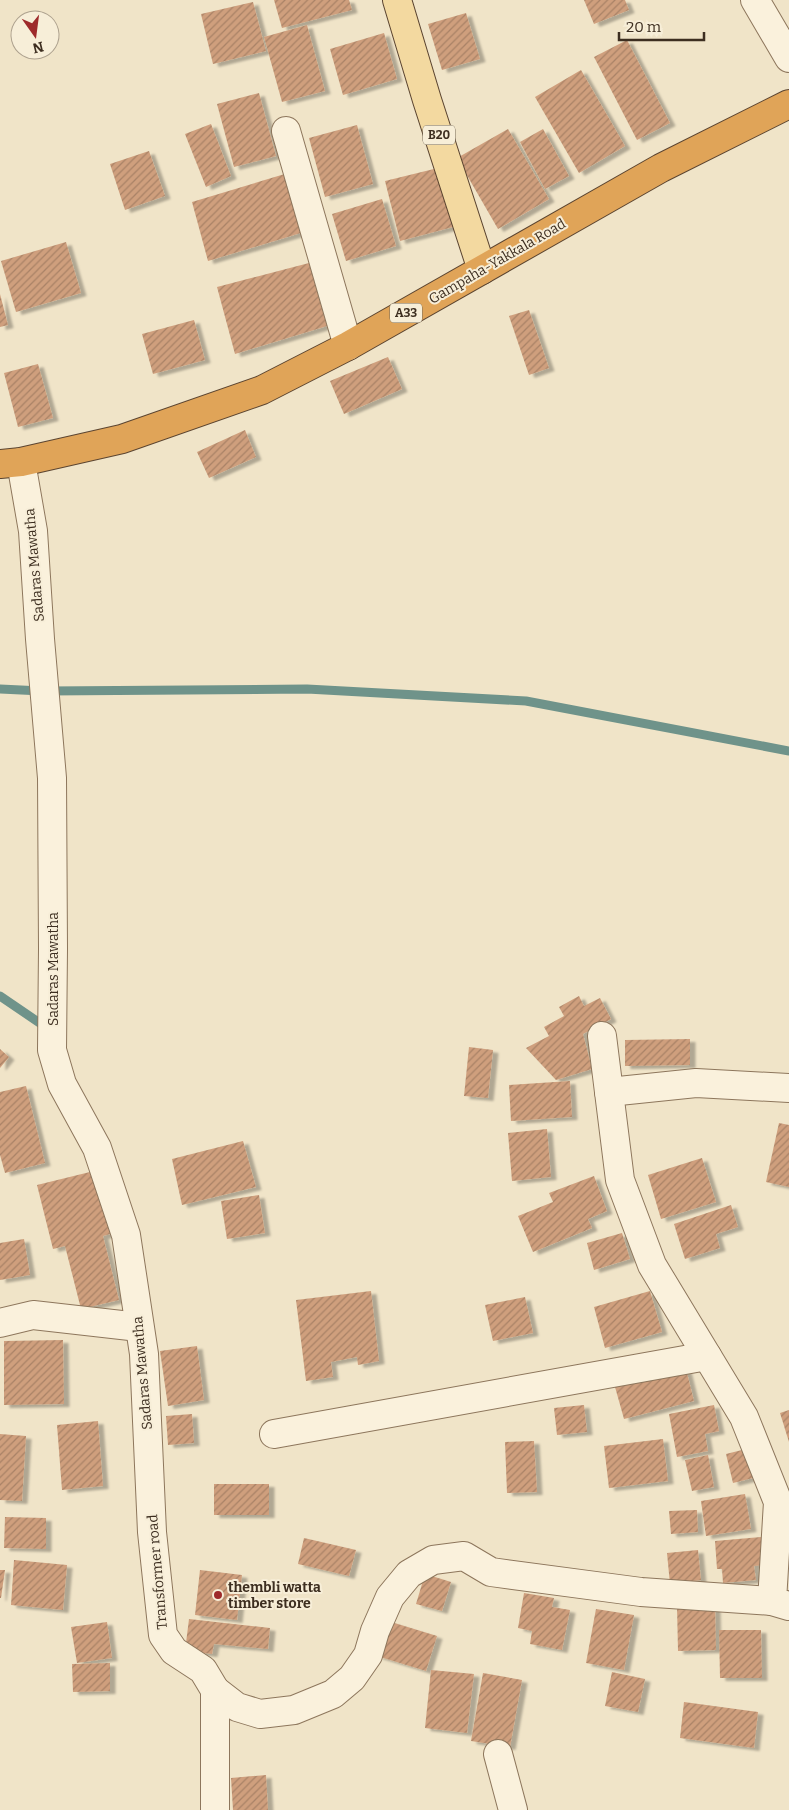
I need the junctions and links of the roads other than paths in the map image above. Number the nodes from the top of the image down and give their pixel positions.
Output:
1 (397, 0) edge
2 (755, 0) edge
3 (789, 58) edge
4 (789, 104) edge
5 (286, 132) dead end
6 (482, 270) junction
7 (348, 346) junction
8 (11, 463) edge
9 (602, 1036) dead end
10 (789, 1088) edge
11 (609, 1092) junction
12 (0, 1323) edge
13 (139, 1327) junction
14 (707, 1356) junction
15 (274, 1434) dead end
16 (149, 1461) joint
17 (781, 1604) edge
18 (215, 1690) junction
19 (498, 1754) dead end
20 (215, 1810) edge
21 (512, 1810) edge

1 - 6 main road, B20
2 - 3 street
4 - 6 highway, Gampaha-Yakkala Road / A33
5 - 7 street
6 - 7 highway, Gampaha-Yakkala Road / A33
7 - 8 highway, Gampaha-Yakkala Road / A33
8 - 13 street, Sadaras Mawatha
9 - 11 street
10 - 11 street
11 - 14 street
12 - 13 street
13 - 16 street, Sadaras Mawatha
14 - 15 street
14 - 17 street
16 - 18 street, Transformer road
17 - 18 street
18 - 20 street
19 - 21 street

